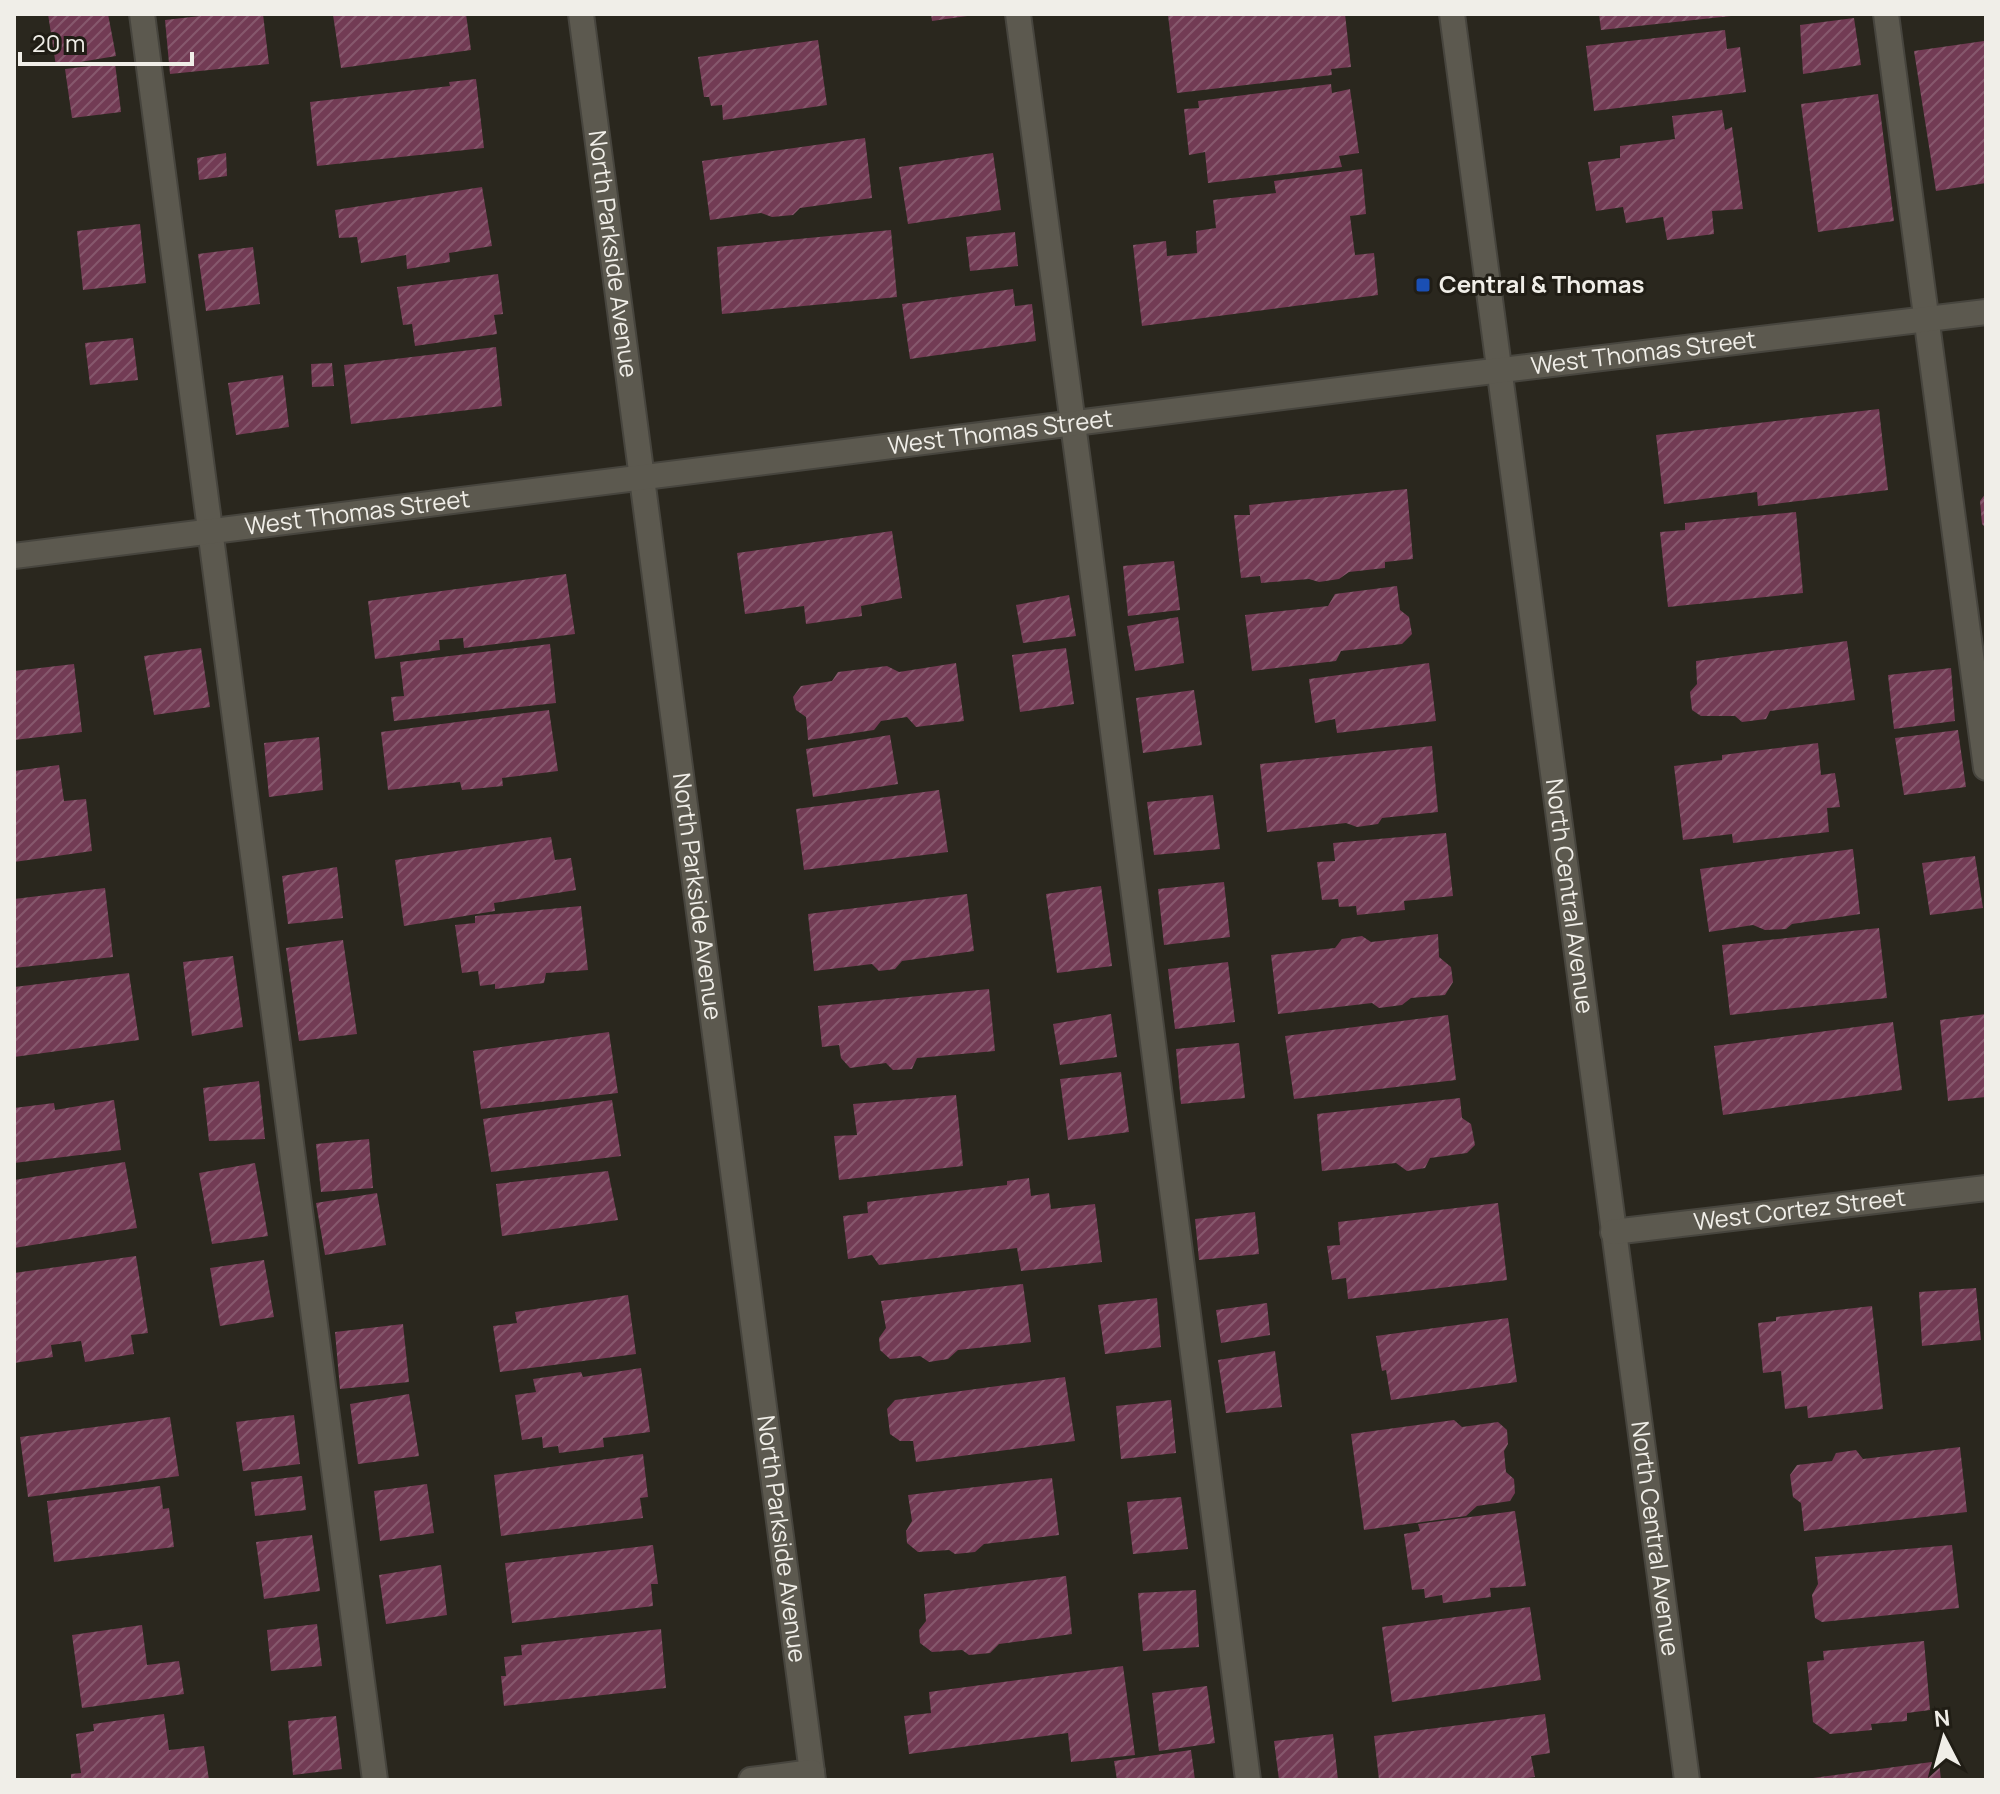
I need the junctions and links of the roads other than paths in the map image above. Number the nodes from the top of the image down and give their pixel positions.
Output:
1 (142, 14) edge
2 (581, 14) edge
3 (1018, 14) edge
4 (1452, 14) edge
5 (1886, 14) edge
6 (1986, 312) edge
7 (1926, 320) junction
8 (1499, 370) junction
9 (1073, 424) junction
10 (642, 477) junction
11 (211, 531) junction
12 (14, 556) edge
13 (1985, 757) edge
14 (1986, 1188) edge
15 (1613, 1232) junction
16 (813, 1776) edge
17 (375, 1780) edge
18 (751, 1780) edge
19 (1248, 1780) edge
20 (1687, 1780) edge

1 - 11 street
2 - 10 street, North Parkside Avenue
3 - 9 street
4 - 8 street, North Central Avenue
5 - 7 street
6 - 7 street, West Thomas Street
7 - 8 street, West Thomas Street
7 - 13 street
8 - 9 street, West Thomas Street
8 - 15 street, North Central Avenue
9 - 10 street, West Thomas Street
9 - 19 street
10 - 11 street, West Thomas Street
10 - 16 street, North Parkside Avenue
11 - 12 street, West Thomas Street
11 - 17 street
14 - 15 street, West Cortez Street
15 - 20 street, North Central Avenue
16 - 18 street

